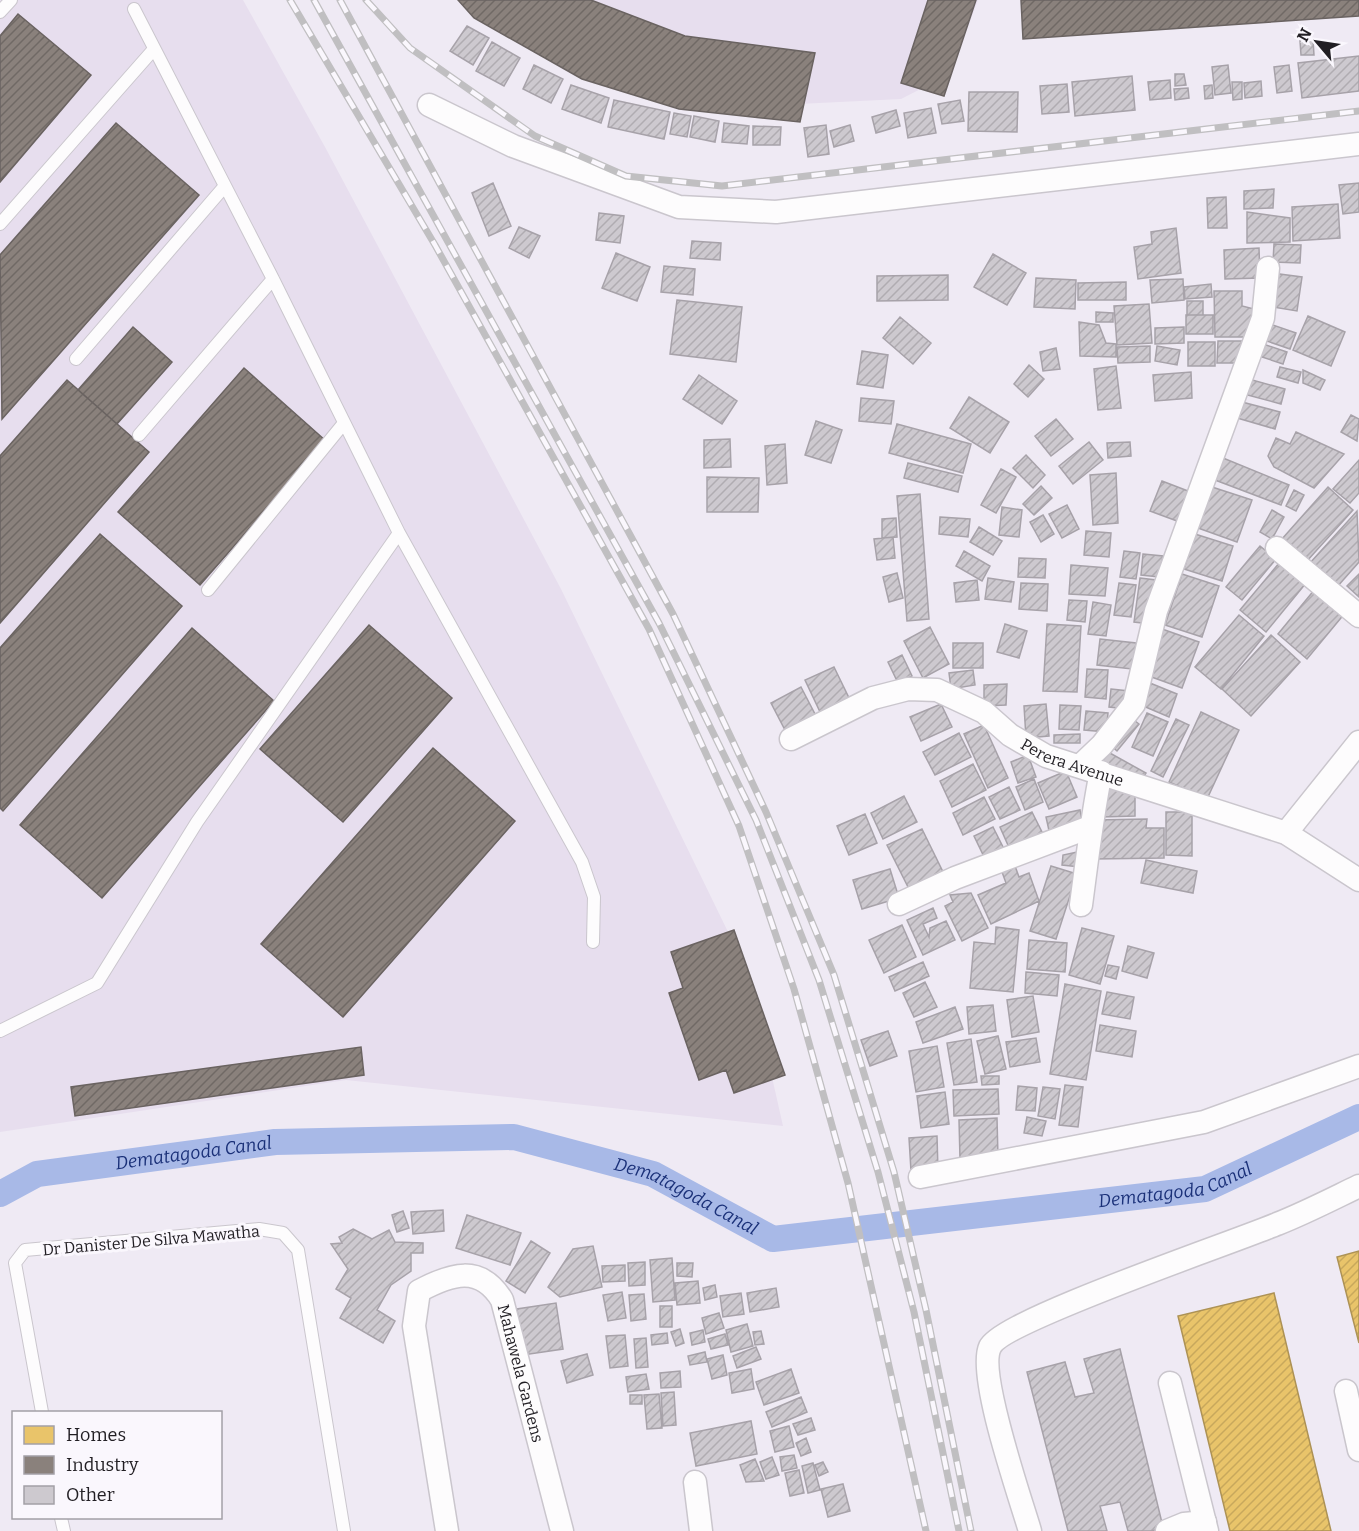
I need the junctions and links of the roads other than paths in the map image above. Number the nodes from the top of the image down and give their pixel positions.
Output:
1 (11, 0) edge
2 (134, 9) dead end
3 (0, 12) edge
4 (154, 49) junction
5 (429, 105) dead end
6 (1359, 144) edge
7 (224, 187) junction
8 (0, 224) edge
9 (1268, 268) dead end
10 (273, 279) junction
11 (76, 358) dead end
12 (344, 423) junction
13 (138, 435) dead end
14 (399, 533) junction
15 (1277, 548) dead end
16 (208, 590) dead end
17 (1359, 616) edge
18 (790, 739) dead end
19 (1359, 742) edge
20 (1091, 769) junction
21 (1090, 827) junction
22 (1286, 833) junction
23 (1359, 880) edge
24 (899, 903) dead end
25 (1081, 905) dead end
26 (593, 942) dead end
27 (0, 1031) edge
28 (1359, 1066) edge
29 (920, 1177) dead end
30 (1359, 1186) edge
31 (1170, 1383) dead end
32 (1346, 1391) dead end
33 (42, 1411) edge
34 (1359, 1450) edge
35 (695, 1482) dead end
36 (1206, 1526) edge
37 (344, 1531) edge
38 (447, 1531) edge
39 (562, 1531) edge
40 (701, 1531) edge
41 (1030, 1531) edge
42 (1167, 1531) edge

1 - 3 lane
2 - 4 lane
4 - 7 lane
4 - 8 lane
5 - 6 street
7 - 10 lane
7 - 11 lane
9 - 20 street
10 - 12 lane
10 - 13 lane
12 - 14 lane
12 - 16 lane
14 - 26 lane
14 - 27 lane
15 - 17 street
18 - 20 street, Perera Avenue
19 - 22 street
20 - 21 street
20 - 22 street, Perera Avenue
21 - 24 street
21 - 25 street
22 - 23 street, Perera Avenue
28 - 29 street
30 - 41 street
31 - 36 street
32 - 34 street
33 - 37 lane, Dr Danister De Silva Mawatha
35 - 40 street
36 - 42 street
38 - 39 street, Mahawela Gardens

